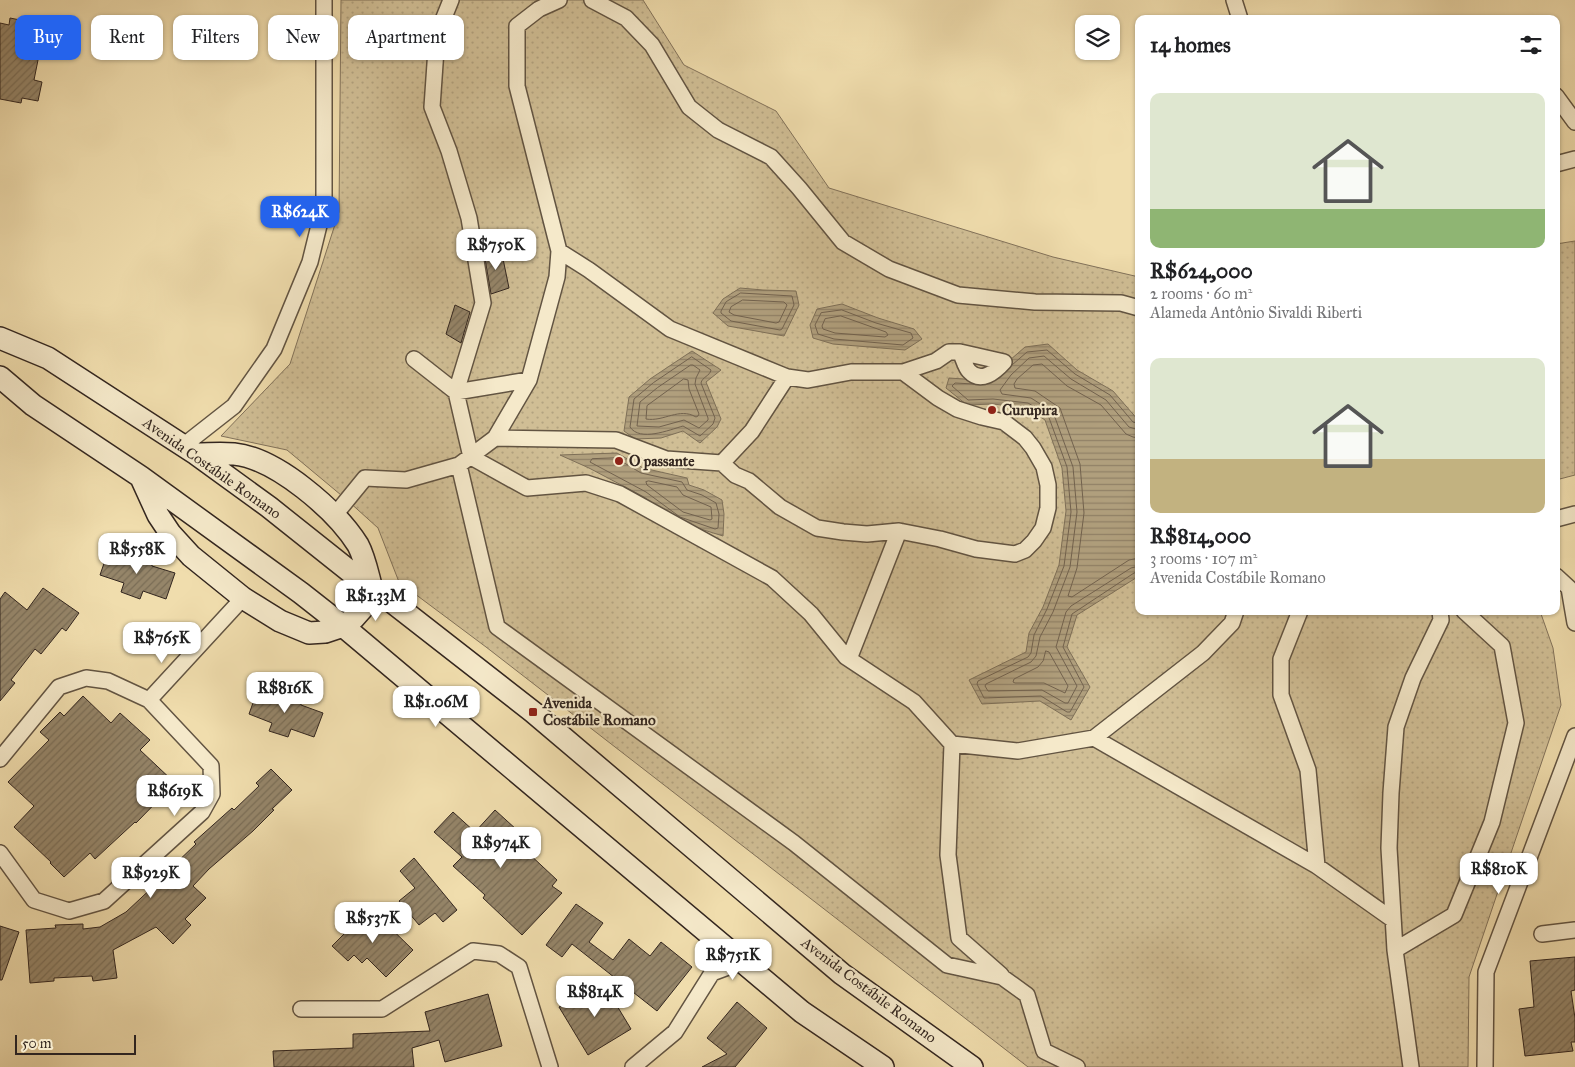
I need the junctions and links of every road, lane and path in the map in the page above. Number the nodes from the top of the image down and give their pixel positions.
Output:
1 (324, 0) edge
2 (451, 0) edge
3 (559, 0) edge
4 (592, 0) edge
5 (1234, 0) edge
6 (1239, 15) edge
7 (1560, 101) edge
8 (1575, 122) edge
9 (1575, 159) edge
10 (1560, 163) edge
11 (559, 251) junction
12 (1135, 307) edge
13 (0, 324) edge
14 (0, 338) edge
15 (960, 352) dead end
16 (48, 358) junction
17 (414, 359) dead end
18 (904, 372) junction
19 (0, 376) edge
20 (787, 377) junction
21 (529, 380) junction
22 (456, 392) junction
23 (0, 394) edge
24 (33, 405) junction
25 (494, 438) junction
26 (189, 450) junction
27 (465, 461) junction
28 (722, 463) junction
29 (140, 477) junction
30 (1575, 514) edge
31 (334, 516) junction
32 (1560, 518) edge
33 (900, 531) junction
34 (1560, 578) edge
35 (1572, 585) edge
36 (372, 589) junction
37 (243, 598) junction
38 (1573, 604) edge
39 (1235, 615) edge
40 (1298, 615) edge
41 (1440, 615) edge
42 (1468, 615) edge
43 (1575, 623) edge
44 (343, 626) junction
45 (849, 659) junction
46 (149, 700) junction
47 (1575, 736) edge
48 (1094, 738) junction
49 (952, 744) junction
50 (0, 759) edge
51 (0, 853) edge
52 (1317, 866) junction
53 (1392, 919) junction
54 (1575, 930) edge
55 (1542, 934) dead end
56 (710, 935) junction
57 (1395, 950) junction
58 (744, 961) junction
59 (712, 973) junction
60 (1002, 977) junction
61 (300, 1009) dead end
62 (550, 1067) edge
63 (633, 1067) edge
64 (883, 1067) edge
65 (972, 1067) edge
66 (1077, 1067) edge
67 (1411, 1067) edge
68 (1485, 1067) edge

1 - 26 street
2 - 22 street
3 - 11 street
4 - 12 street
5 - 6 street
7 - 8 street
9 - 10 street
11 - 20 street
11 - 21 street
13 - 16 main road
14 - 16 main road, Avenida Costábile Romano
15 - 18 street
16 - 26 main road, Avenida Costábile Romano
17 - 22 street
18 - 20 street
18 - 33 street
19 - 24 main road
20 - 28 street
21 - 22 street
21 - 25 street
22 - 27 street
23 - 24 main road
24 - 29 main road
25 - 27 street
25 - 28 street
26 - 31 main road
26 - 36 main road, Avenida Costábile Romano
27 - 31 street
27 - 45 street
27 - 60 street
28 - 33 street
29 - 37 main road
29 - 44 main road
30 - 32 street
31 - 36 main road
33 - 45 street
34 - 35 street
35 - 38 street
36 - 44 main road
36 - 65 main road, Avenida Costábile Romano
37 - 44 main road
37 - 46 street
38 - 43 street
39 - 48 street
40 - 52 street
41 - 53 street
42 - 57 street
44 - 56 main road
45 - 49 street
46 - 50 street
46 - 51 street
47 - 68 street
48 - 49 street
48 - 52 street
49 - 60 street
52 - 53 street
53 - 57 street
54 - 55 street
56 - 58 main road
56 - 59 street
57 - 67 street
58 - 59 street
58 - 64 main road
59 - 63 street
60 - 66 street
61 - 62 street

